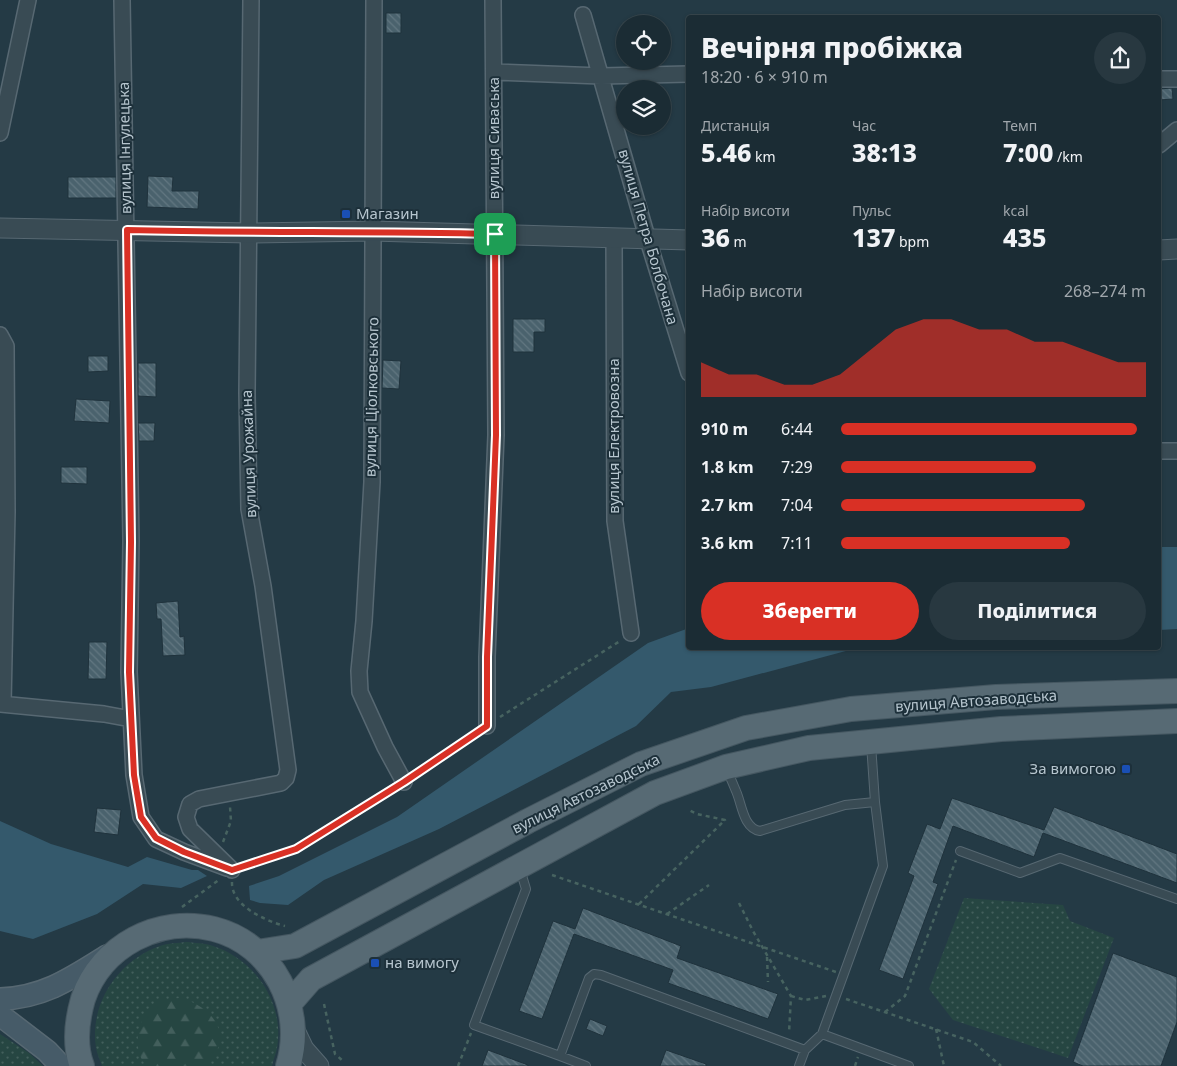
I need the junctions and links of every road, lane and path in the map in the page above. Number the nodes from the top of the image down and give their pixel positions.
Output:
1 (28, 0) edge
2 (122, 0) edge
3 (251, 0) edge
4 (374, 0) edge
5 (493, 0) edge
6 (583, 14) dead end
7 (494, 72) junction
8 (686, 74) edge
9 (601, 76) junction
10 (1161, 79) edge
11 (1177, 80) edge
12 (1177, 130) edge
13 (0, 132) edge
14 (1161, 144) edge
15 (0, 228) edge
16 (127, 230) junction
17 (372, 231) junction
18 (248, 232) junction
19 (495, 234) junction
20 (614, 237) junction
21 (647, 237) junction
22 (686, 240) edge
23 (1177, 249) edge
24 (1161, 250) edge
25 (0, 335) edge
26 (686, 363) edge
27 (1177, 451) edge
28 (1161, 452) edge
29 (631, 633) joint
30 (1177, 691) edge
31 (996, 698) junction
32 (1, 704) edge
33 (132, 719) junction
34 (1177, 721) edge
35 (487, 726) junction
36 (1001, 729) junction
37 (871, 742) junction
38 (726, 767) junction
39 (404, 782) junction
40 (242, 790) junction
41 (875, 802) junction
42 (689, 810) dead end
43 (222, 844) dead end
44 (960, 851) joint
45 (519, 865) junction
46 (232, 870) junction
47 (552, 875) dead end
48 (709, 886) dead end
49 (1177, 899) edge
50 (739, 903) dead end
51 (639, 904) junction
52 (667, 914) junction
53 (285, 926) dead end
54 (165, 927) junction
55 (762, 946) junction
56 (118, 949) junction
57 (257, 952) junction
58 (767, 955) junction
59 (844, 974) junction
60 (768, 982) dead end
61 (791, 996) junction
62 (836, 996) junction
63 (0, 999) edge
64 (324, 1004) dead end
65 (885, 1012) junction
66 (292, 1014) junction
67 (0, 1015) edge
68 (474, 1024) junction
69 (936, 1029) junction
70 (822, 1034) junction
71 (788, 1044) junction
72 (805, 1050) junction
73 (560, 1056) junction
74 (343, 1061) dead end
75 (61, 1066) edge
76 (82, 1066) edge
77 (288, 1066) edge
78 (319, 1066) edge
79 (458, 1066) edge
80 (586, 1066) edge
81 (799, 1066) edge
82 (909, 1066) edge
83 (944, 1066) edge
84 (1001, 1066) edge

1 - 13 street
2 - 16 street, вулиця Інгулецька
3 - 18 street, вулиця Урожайна
4 - 17 street, вулиця Ціолковського
5 - 7 street, вулиця Сиваська
6 - 9 street, вулиця Петра Болбочана
7 - 9 street
7 - 19 street, вулиця Сиваська
8 - 9 street
9 - 21 street, вулиця Петра Болбочана
10 - 11 street
12 - 14 street
15 - 16 street
16 - 18 street
16 - 33 street, вулиця Інгулецька
17 - 18 street
17 - 19 street
17 - 39 street, вулиця Ціолковського
18 - 40 street, вулиця Урожайна
19 - 20 street
19 - 35 street, вулиця Сиваська
20 - 21 street
20 - 29 street, вулиця Електровозна
21 - 22 street
21 - 26 street, вулиця Петра Болбочана
23 - 24 street
25 - 32 street
27 - 28 street
29 - 35 path
30 - 31 main road, вулиця Автозаводська
31 - 36 main road
31 - 57 main road, вулиця Автозаводська
32 - 33 street
33 - 46 street, вулиця Інгулецька
34 - 36 main road, вулиця Автозаводська
35 - 39 path
36 - 37 main road, вулиця Автозаводська
37 - 38 main road, вулиця Автозаводська
37 - 41 lane
38 - 41 lane
38 - 45 main road, вулиця Автозаводська
39 - 46 path
40 - 43 path
40 - 46 street, вулиця Урожайна
41 - 59 lane
42 - 51 path
44 - 49 lane
44 - 65 path
45 - 66 main road, вулиця Автозаводська
45 - 68 lane
46 - 53 path
46 - 54 path
47 - 51 path
48 - 52 path
50 - 55 path
51 - 52 path
52 - 55 path
54 - 56 main road
54 - 57 main road
55 - 58 path
55 - 59 path
56 - 63 main road
56 - 76 main road
57 - 66 main road
58 - 60 path
58 - 61 path
59 - 62 lane
61 - 62 path
61 - 71 path
62 - 65 path
62 - 70 lane
64 - 74 path
65 - 69 path
66 - 77 main road
66 - 78 street
67 - 75 main road
68 - 73 lane
68 - 79 path
69 - 83 path
69 - 84 path
70 - 72 lane
70 - 82 lane
71 - 72 lane
71 - 73 lane
72 - 81 lane
73 - 80 lane

